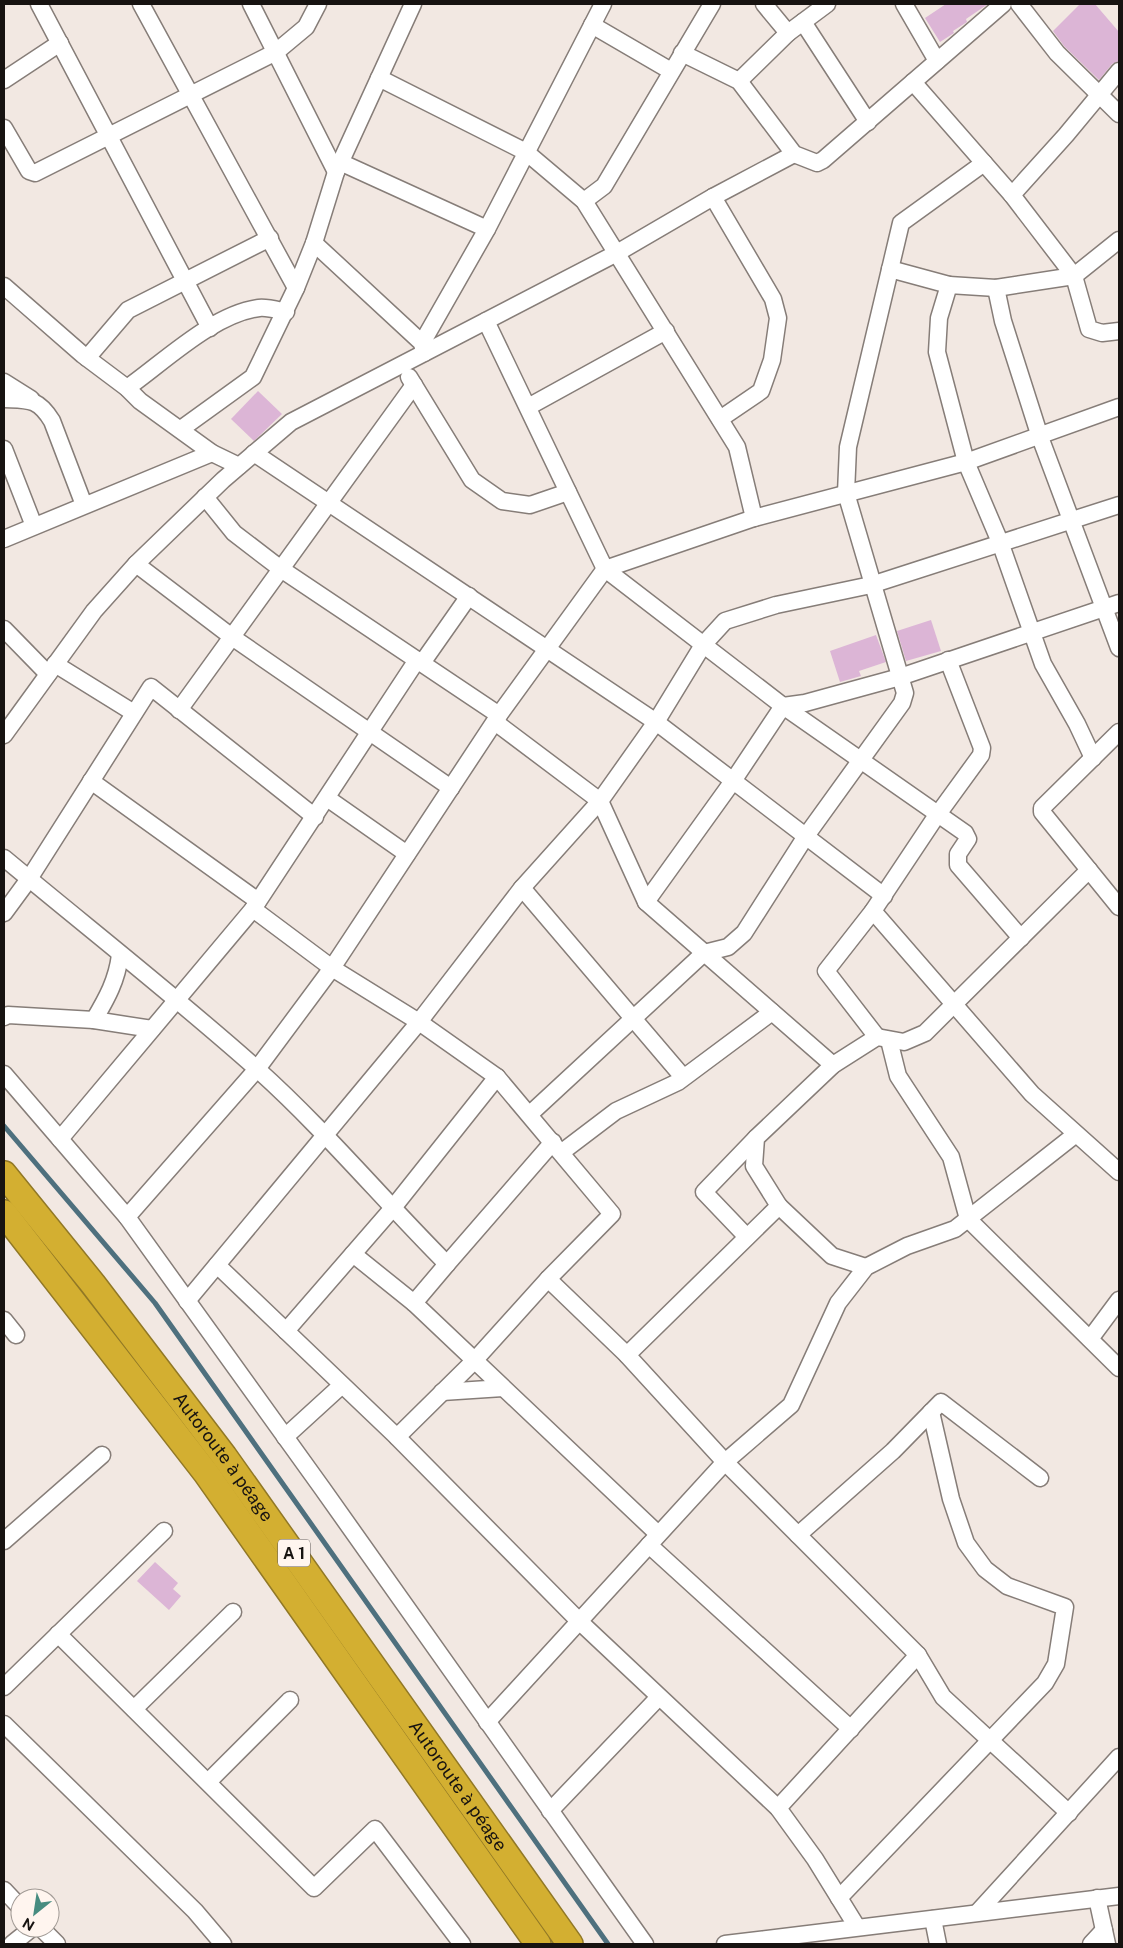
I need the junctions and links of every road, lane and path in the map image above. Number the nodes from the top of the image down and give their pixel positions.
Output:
1 (39, 4) edge
2 (140, 4) edge
3 (251, 4) edge
4 (318, 4) edge
5 (413, 4) edge
6 (603, 4) edge
7 (712, 4) edge
8 (764, 4) edge
9 (827, 4) edge
10 (904, 4) edge
11 (1003, 4) edge
12 (1019, 4) edge
13 (803, 22) junction
14 (592, 25) junction
15 (788, 33) junction
16 (60, 43) junction
17 (276, 52) junction
18 (682, 53) junction
19 (937, 61) junction
20 (671, 71) junction
21 (1119, 71) edge
22 (379, 78) junction
23 (4, 80) edge
24 (739, 81) junction
25 (913, 82) junction
26 (190, 94) junction
27 (1099, 94) junction
28 (1119, 114) edge
29 (868, 122) junction
30 (4, 128) edge
31 (110, 136) junction
32 (526, 152) junction
33 (794, 154) junction
34 (984, 163) junction
35 (338, 167) junction
36 (1012, 195) junction
37 (713, 197) junction
38 (584, 201) junction
39 (487, 229) junction
40 (270, 238) junction
41 (1119, 240) edge
42 (314, 243) junction
43 (618, 253) junction
44 (890, 269) junction
45 (1074, 276) junction
46 (186, 280) junction
47 (949, 285) junction
48 (4, 286) edge
49 (296, 288) junction
50 (996, 288) junction
51 (286, 312) junction
52 (486, 321) junction
53 (210, 328) junction
54 (666, 331) junction
55 (1119, 331) edge
56 (423, 348) junction
57 (87, 358) junction
58 (402, 364) junction
59 (4, 382) edge
60 (414, 385) junction
61 (128, 388) junction
62 (4, 399) edge
63 (32, 401) junction
64 (528, 407) junction
65 (1119, 407) edge
66 (720, 419) junction
67 (181, 429) junction
68 (1040, 436) junction
69 (4, 449) edge
70 (212, 453) junction
71 (254, 453) junction
72 (966, 462) junction
73 (238, 466) junction
74 (568, 492) junction
75 (846, 493) junction
76 (205, 497) junction
77 (328, 503) junction
78 (84, 505) junction
79 (1119, 505) edge
80 (754, 518) junction
81 (1070, 522) junction
82 (34, 526) junction
83 (4, 539) edge
84 (1000, 542) junction
85 (136, 564) junction
86 (280, 569) junction
87 (605, 569) junction
88 (871, 585) junction
89 (469, 596) junction
90 (1112, 607) edge
91 (4, 629) edge
92 (1032, 632) junction
93 (232, 636) junction
94 (703, 645) junction
95 (548, 648) junction
96 (1119, 648) edge
97 (948, 660) junction
98 (420, 662) junction
99 (52, 669) junction
100 (900, 677) junction
101 (783, 706) junction
102 (179, 710) junction
103 (134, 713) junction
104 (497, 718) junction
105 (656, 722) junction
106 (370, 732) junction
107 (1119, 732) edge
108 (4, 735) edge
109 (1093, 758) junction
110 (859, 761) junction
111 (91, 781) junction
112 (733, 781) junction
113 (451, 788) junction
114 (327, 798) junction
115 (600, 801) junction
116 (938, 814) junction
117 (315, 817) junction
118 (806, 836) junction
119 (407, 854) junction
120 (4, 858) edge
121 (1089, 870) junction
122 (29, 880) junction
123 (522, 888) junction
124 (884, 896) junction
125 (1116, 898) edge
126 (646, 902) junction
127 (255, 905) junction
128 (873, 911) junction
129 (4, 913) edge
130 (1021, 938) junction
131 (704, 952) junction
132 (120, 954) junction
133 (332, 968) junction
134 (176, 1001) junction
135 (954, 1004) junction
136 (772, 1012) junction
137 (4, 1017) edge
138 (94, 1020) junction
139 (632, 1020) junction
140 (419, 1022) junction
141 (152, 1029) junction
142 (883, 1039) junction
143 (833, 1065) junction
144 (257, 1069) junction
145 (4, 1074) edge
146 (497, 1077) junction
147 (683, 1078) junction
148 (530, 1114) junction
149 (1076, 1134) junction
150 (325, 1136) junction
151 (756, 1138) junction
152 (60, 1139) junction
153 (557, 1147) junction
154 (1119, 1172) edge
155 (4, 1174) edge
156 (779, 1206) junction
157 (392, 1209) junction
158 (4, 1213) edge
159 (127, 1217) junction
160 (968, 1219) junction
161 (747, 1237) junction
162 (353, 1254) junction
163 (447, 1264) junction
164 (217, 1265) junction
165 (866, 1266) junction
166 (548, 1279) junction
167 (1119, 1300) edge
168 (188, 1301) junction
169 (414, 1303) junction
170 (4, 1320) edge
171 (286, 1331) junction
172 (16, 1335) dead end
173 (1090, 1339) junction
174 (627, 1355) junction
175 (474, 1361) junction
176 (1119, 1368) edge
177 (342, 1385) junction
178 (503, 1388) junction
179 (442, 1392) junction
180 (931, 1412) junction
181 (285, 1437) junction
182 (397, 1438) junction
183 (102, 1455) dead end
184 (725, 1462) junction
185 (1040, 1478) dead end
186 (164, 1531) dead end
187 (798, 1535) junction
188 (4, 1540) edge
189 (654, 1540) junction
190 (233, 1612) dead end
191 (579, 1621) junction
192 (58, 1634) junction
193 (918, 1655) junction
194 (4, 1687) edge
195 (659, 1696) junction
196 (290, 1700) dead end
197 (134, 1709) junction
198 (487, 1722) junction
199 (4, 1724) edge
200 (851, 1729) junction
201 (991, 1740) junction
202 (1119, 1757) edge
203 (208, 1782) junction
204 (778, 1808) junction
205 (550, 1811) junction
206 (1069, 1812) junction
207 (1119, 1896) edge
208 (839, 1898) junction
209 (1097, 1898) junction
210 (978, 1912) junction
211 (933, 1919) junction
212 (857, 1927) junction
213 (1105, 1937) edge
214 (784, 1940) edge
215 (223, 1944) edge
216 (462, 1944) edge
217 (538, 1944) edge
218 (570, 1944) edge
219 (645, 1944) edge
220 (725, 1944) edge
221 (938, 1944) edge
222 (1091, 1944) edge

1 - 16 street
2 - 26 street
3 - 17 street
4 - 17 street
5 - 22 street
6 - 14 street
7 - 18 street
8 - 15 street
9 - 13 street
10 - 19 street
11 - 19 street
12 - 27 street
13 - 15 street
13 - 29 street
14 - 20 street
14 - 32 street
15 - 24 street
16 - 23 street
16 - 31 street
17 - 26 street
17 - 35 street
18 - 20 street
18 - 24 street
19 - 25 street
20 - 38 street
21 - 27 street
22 - 32 street
22 - 35 street
24 - 33 street
25 - 29 street
25 - 34 street
26 - 31 street
26 - 40 street
27 - 28 street
27 - 36 street
29 - 33 street
30 - 31 street
31 - 46 street
32 - 38 street
32 - 39 street
33 - 37 street
34 - 36 street
34 - 44 street
35 - 39 street
35 - 42 street
36 - 45 street
37 - 43 street
37 - 66 street
38 - 43 street
39 - 56 street
40 - 46 street
40 - 49 street
41 - 45 street
42 - 49 street
42 - 56 street
43 - 52 street
43 - 54 street
44 - 47 street
44 - 75 street
45 - 50 street
45 - 55 street
46 - 53 street
46 - 57 street
47 - 50 street
47 - 72 street
48 - 57 street
49 - 51 street
50 - 68 street
51 - 53 street
51 - 67 street
52 - 56 street
52 - 64 street
53 - 61 street
54 - 64 street
54 - 66 street
56 - 58 street
57 - 61 street
58 - 60 street
58 - 71 street
59 - 63 street
60 - 74 street
60 - 77 street
61 - 67 street
62 - 63 street
63 - 78 street
64 - 74 street
65 - 68 street
66 - 80 street
67 - 70 street
68 - 72 street
68 - 81 street
69 - 82 street
70 - 73 street
70 - 78 street
71 - 73 street
71 - 77 street
72 - 75 street
72 - 84 street
73 - 76 street
74 - 87 street
75 - 80 street
75 - 88 street
76 - 85 street
76 - 86 street
77 - 86 street
77 - 89 street
78 - 82 street
79 - 81 street
80 - 87 street
81 - 84 street
81 - 90 street
82 - 83 street
84 - 88 street
84 - 92 street
85 - 93 street
85 - 99 street
86 - 93 street
86 - 98 street
87 - 94 street
87 - 95 street
88 - 94 street
88 - 100 street
89 - 95 street
89 - 98 street
90 - 92 street
90 - 96 street
91 - 99 street
92 - 97 street
92 - 109 street
93 - 102 street
93 - 106 street
94 - 101 street
94 - 105 street
95 - 104 street
95 - 105 street
97 - 100 street
97 - 116 street
98 - 104 street
98 - 106 street
99 - 103 street
99 - 108 street
100 - 101 street
100 - 110 street
101 - 110 street
101 - 112 street
102 - 103 street
102 - 117 street
103 - 111 street
104 - 113 street
104 - 115 street
105 - 112 street
105 - 115 street
106 - 113 street
106 - 114 street
107 - 109 street
109 - 121 street
110 - 116 street
110 - 118 street
111 - 122 street
111 - 127 street
112 - 118 street
112 - 126 street
113 - 119 street
114 - 117 street
114 - 119 street
115 - 123 street
115 - 126 street
116 - 124 street
116 - 130 street
117 - 127 street
118 - 124 street
118 - 131 street
119 - 133 street
120 - 122 street
121 - 125 street
121 - 130 street
122 - 129 street
122 - 132 street
123 - 139 street
123 - 140 street
124 - 128 street
126 - 131 street
127 - 133 street
127 - 134 street
128 - 135 street
128 - 142 street
130 - 135 street
131 - 136 street
131 - 139 street
132 - 134 street
132 - 138 street
133 - 140 street
133 - 144 street
134 - 141 street
134 - 144 street
135 - 142 street
135 - 149 street
136 - 143 street
136 - 147 street
137 - 138 street
138 - 141 street
139 - 147 street
139 - 148 street
140 - 146 street
140 - 150 street
141 - 152 street
142 - 143 street
142 - 160 street
143 - 151 street
144 - 150 street
144 - 159 street
145 - 152 street
146 - 148 street
146 - 157 street
147 - 153 street
148 - 153 street
149 - 154 street
149 - 160 street
150 - 157 street
150 - 164 street
151 - 156 street
151 - 161 street
152 - 159 street
153 - 163 street
153 - 166 street
155 - 218 highway, Autoroute à péage / A 1
156 - 161 street
156 - 165 street
157 - 162 street
157 - 163 street
158 - 217 highway, A 1
159 - 168 street
160 - 165 street
160 - 173 street
161 - 174 street
162 - 169 street
162 - 171 street
163 - 169 street
164 - 168 street
164 - 171 street
165 - 184 street
166 - 174 street
166 - 175 street
167 - 173 street
168 - 181 street
169 - 175 street
170 - 172 street
171 - 177 street
173 - 176 street
174 - 184 street
175 - 178 street
175 - 179 street
177 - 181 street
177 - 182 street
178 - 179 street
178 - 189 street
179 - 182 street
180 - 185 street
180 - 187 street
180 - 201 street
181 - 198 street
182 - 191 street
183 - 188 street
184 - 187 street
184 - 189 street
186 - 192 street
187 - 193 street
189 - 191 street
189 - 200 street
190 - 197 street
191 - 195 street
191 - 198 street
192 - 194 street
192 - 197 street
193 - 200 street
193 - 201 street
195 - 204 street
195 - 205 street
196 - 203 street
197 - 203 street
198 - 205 street
199 - 215 street
200 - 204 street
201 - 206 street
201 - 208 street
202 - 206 street
203 - 216 street
204 - 208 street
205 - 219 street
206 - 210 street
207 - 209 street
208 - 212 street
209 - 210 street
209 - 213 street
210 - 211 street
211 - 212 street
211 - 221 street
212 - 214 street
213 - 222 street
214 - 220 street

